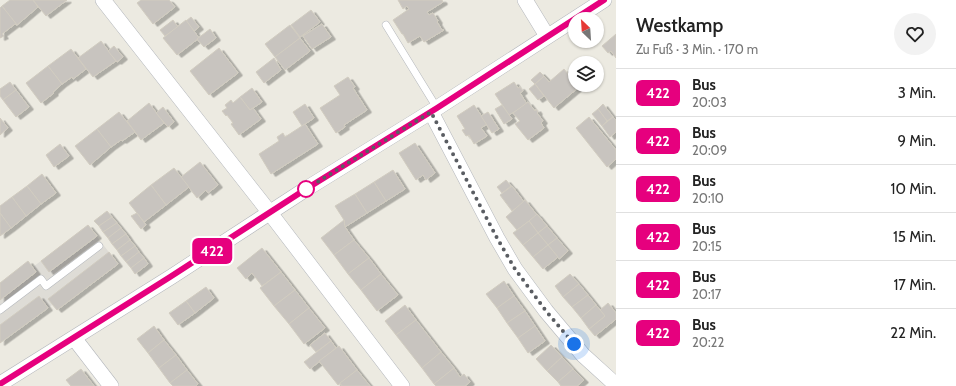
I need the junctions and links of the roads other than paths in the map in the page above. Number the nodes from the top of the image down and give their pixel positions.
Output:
1 (103, 0) edge
2 (525, 0) edge
3 (604, 0) edge
4 (386, 25) dead end
5 (547, 36) junction
6 (434, 110) junction
7 (270, 213) junction
8 (99, 246) dead end
9 (0, 310) edge
10 (74, 338) junction
11 (0, 384) edge
12 (616, 385) edge
13 (111, 386) edge
14 (402, 386) edge

1 - 7 street
2 - 5 street
3 - 5 street
4 - 6 lane
5 - 6 street
6 - 7 street
6 - 12 street
7 - 10 street
7 - 14 street
8 - 9 lane
10 - 11 street
10 - 13 street

